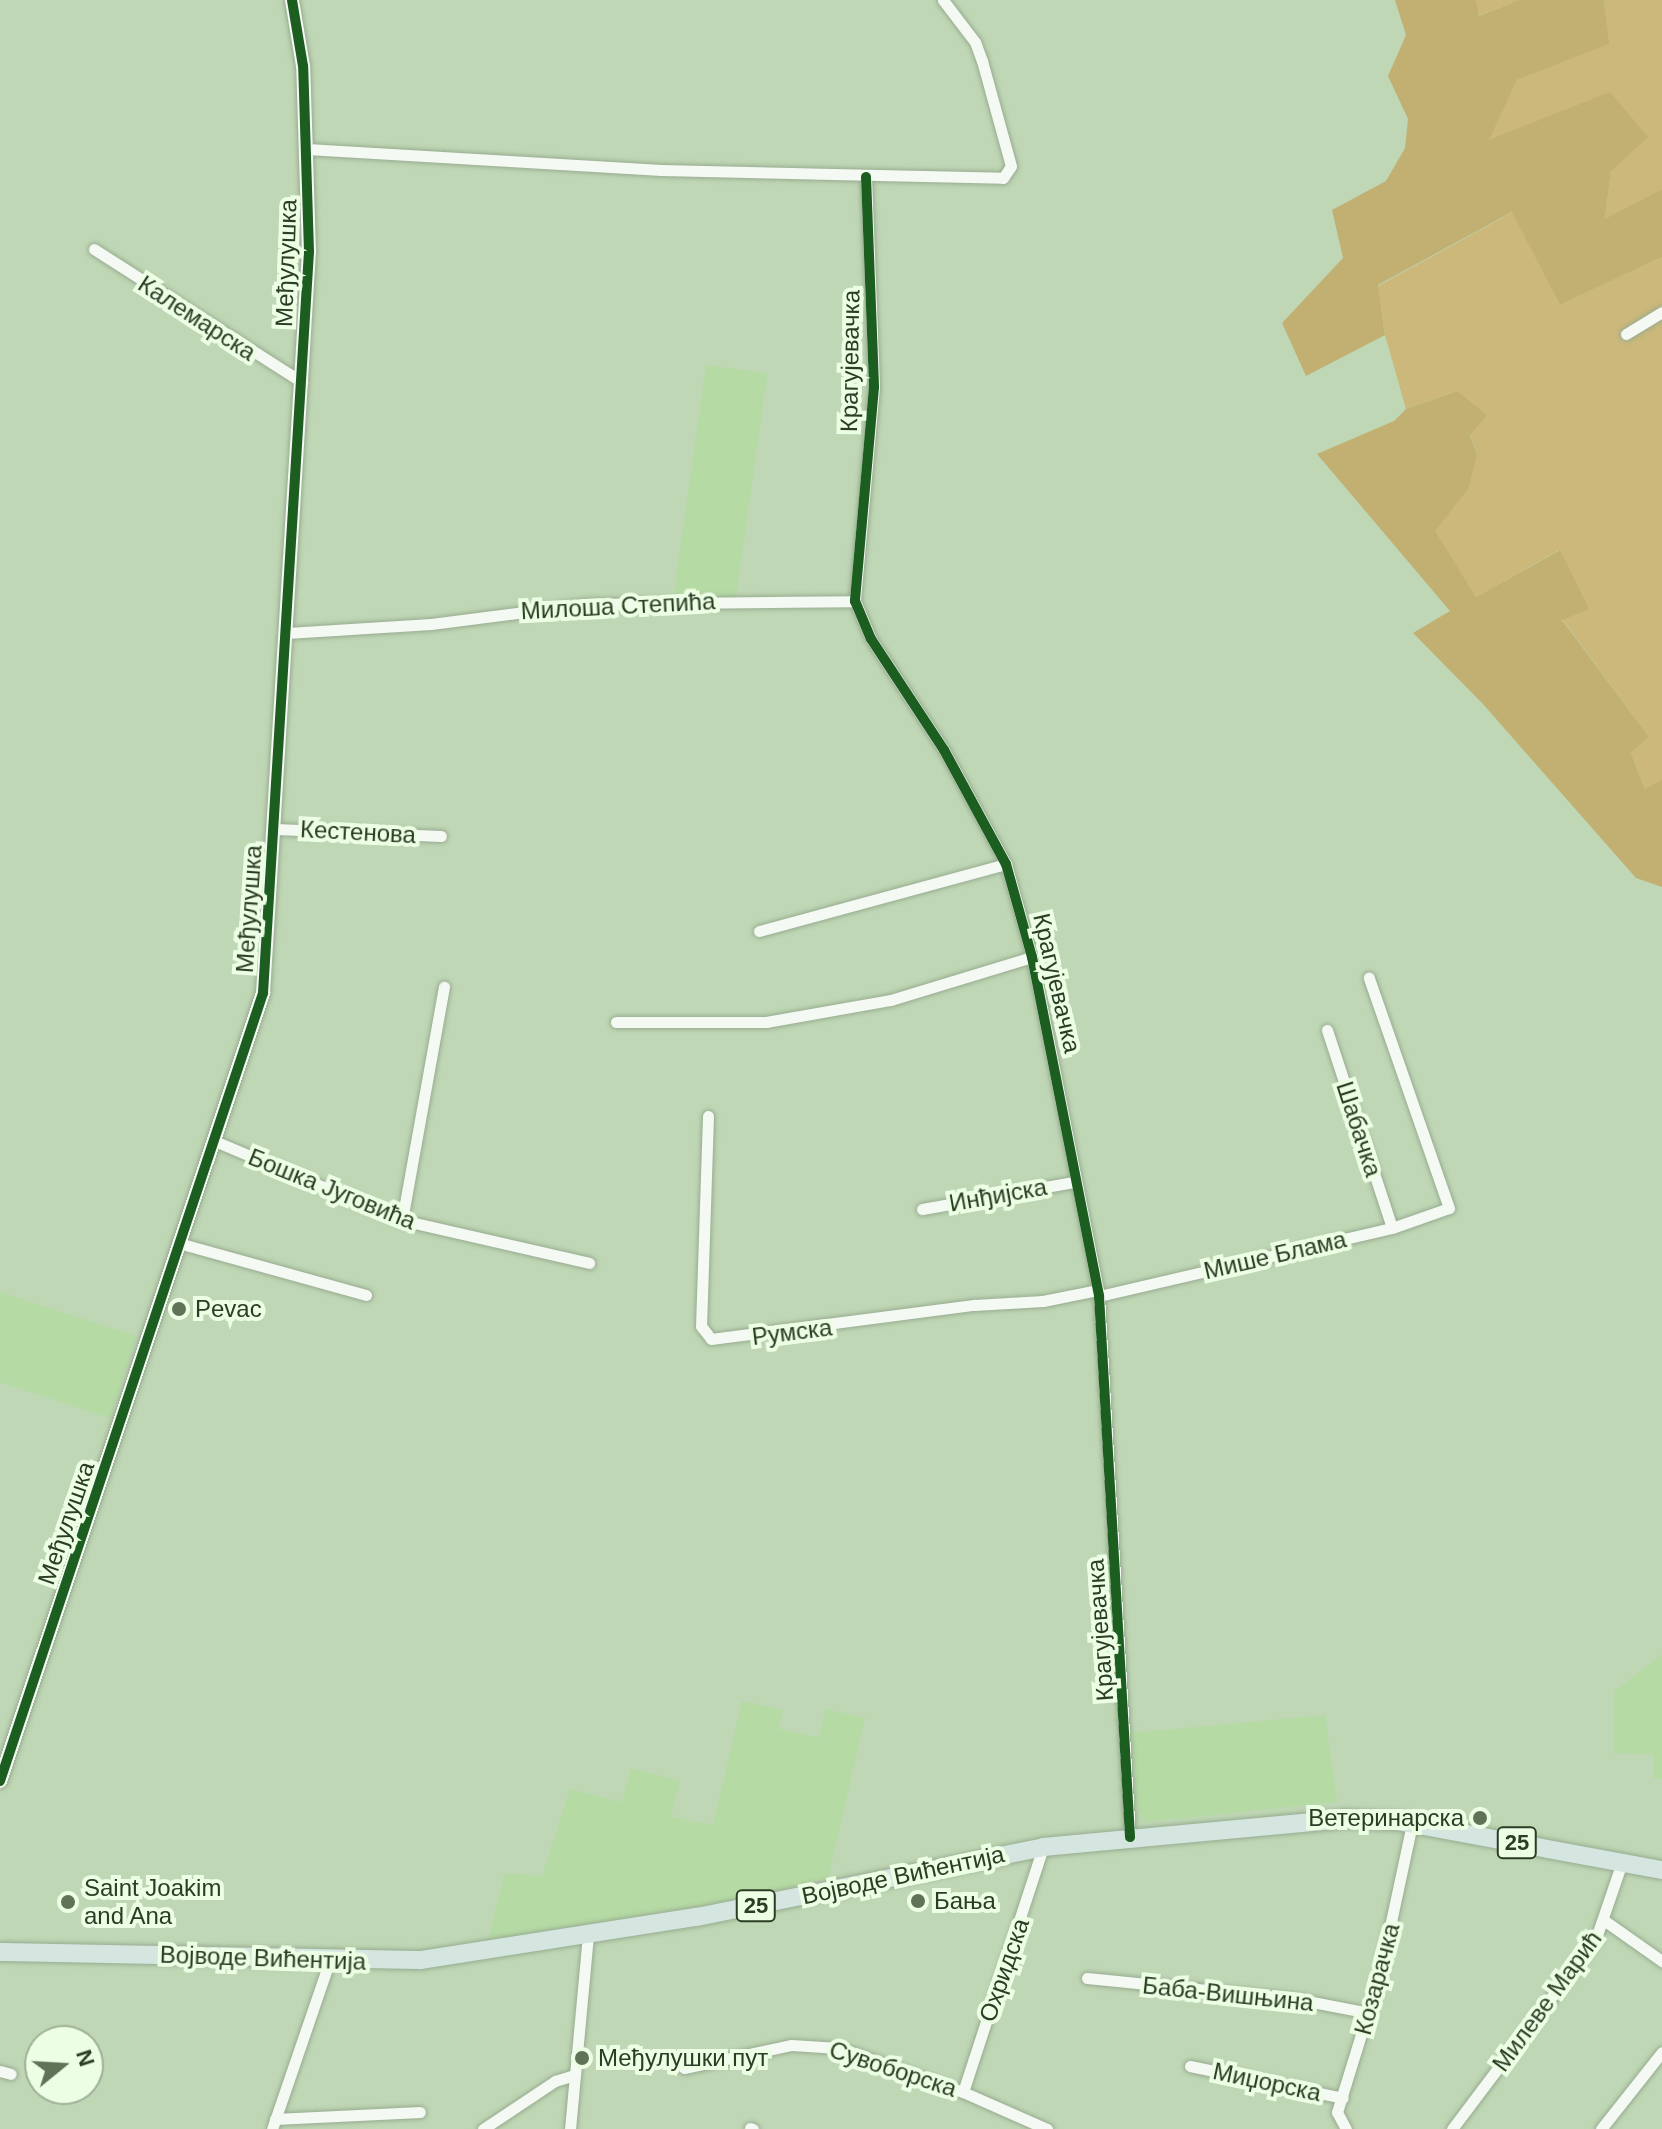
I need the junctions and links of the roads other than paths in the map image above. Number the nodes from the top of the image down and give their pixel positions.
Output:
1 (292, 0) edge
2 (943, 0) edge
3 (307, 149) junction
4 (866, 177) junction
5 (94, 249) dead end
6 (1662, 312) edge
7 (1626, 334) dead end
8 (302, 382) junction
9 (855, 601) junction
10 (287, 633) junction
11 (275, 829) junction
12 (441, 836) dead end
13 (1006, 864) junction
14 (759, 931) dead end
15 (1032, 957) junction
16 (1369, 978) dead end
17 (444, 987) dead end
18 (616, 1022) dead end
19 (1327, 1030) dead end
20 (708, 1116) dead end
21 (217, 1142) junction
22 (1074, 1182) junction
23 (922, 1209) dead end
24 (402, 1220) junction
25 (1392, 1228) junction
26 (182, 1244) junction
27 (589, 1263) dead end
28 (1098, 1293) junction
29 (366, 1295) dead end
30 (0, 1781) edge
31 (1412, 1824) junction
32 (1130, 1837) junction
33 (1043, 1847) junction
34 (1622, 1862) junction
35 (1662, 1870) edge
36 (1605, 1921) junction
37 (588, 1936) junction
38 (0, 1952) edge
39 (330, 1960) junction
40 (1662, 1961) edge
41 (1087, 1978) dead end
42 (1369, 2013) junction
43 (1662, 2052) edge
44 (1190, 2066) dead end
45 (684, 2068) dead end
46 (575, 2075) junction
47 (963, 2092) junction
48 (1343, 2098) junction
49 (420, 2112) dead end
50 (274, 2124) edge
51 (483, 2129) edge
52 (570, 2129) edge
53 (1047, 2129) edge
54 (1346, 2129) edge
55 (1452, 2129) edge
56 (1601, 2129) edge

1 - 3 street, Међулушка
2 - 4 street
3 - 4 street
3 - 8 street, Међулушка
4 - 9 street, Крагујевачка
5 - 8 street, Калемарска
6 - 7 street
8 - 10 street, Међулушка
9 - 10 street, Милоша Степића
9 - 13 street, Крагујевачка
10 - 11 street, Међулушка
11 - 12 street, Кестенова
11 - 21 street, Међулушка
13 - 14 street
13 - 15 street, Крагујевачка
15 - 18 street
15 - 22 street, Крагујевачка
16 - 25 street, Мише Блама
17 - 24 street
19 - 25 street, Шабачка
20 - 28 street, Румска
21 - 24 street, Бошка Југовића
21 - 26 street, Међулушка
22 - 23 street, Инђијска
22 - 28 street, Крагујевачка
24 - 27 street, Бошка Југовића
25 - 28 street, Мише Блама
26 - 29 street
26 - 30 street, Међулушка
28 - 32 street, Крагујевачка
31 - 32 main road, Војводе Вићентија / 25
31 - 34 main road, Војводе Вићентија / 25
31 - 42 street, Козарачка
32 - 33 main road, Војводе Вићентија / 25
33 - 37 main road, Војводе Вићентија / 25
33 - 47 street, Охридска
34 - 35 main road, Војводе Вићентија / 25
34 - 36 street, Милеве Марић
36 - 40 street
36 - 55 street, Милеве Марић
37 - 39 main road, Војводе Вићентија / 25
37 - 46 street
38 - 39 main road, Војводе Вићентија / 25
39 - 50 street
41 - 42 street, Баба-Вишњина
42 - 48 street, Козарачка
43 - 56 street
44 - 48 street, Миџорска
45 - 47 street, Сувоборска
46 - 51 street
46 - 52 street
47 - 53 street, Сувоборска
48 - 54 street, Козарачка
49 - 50 street

